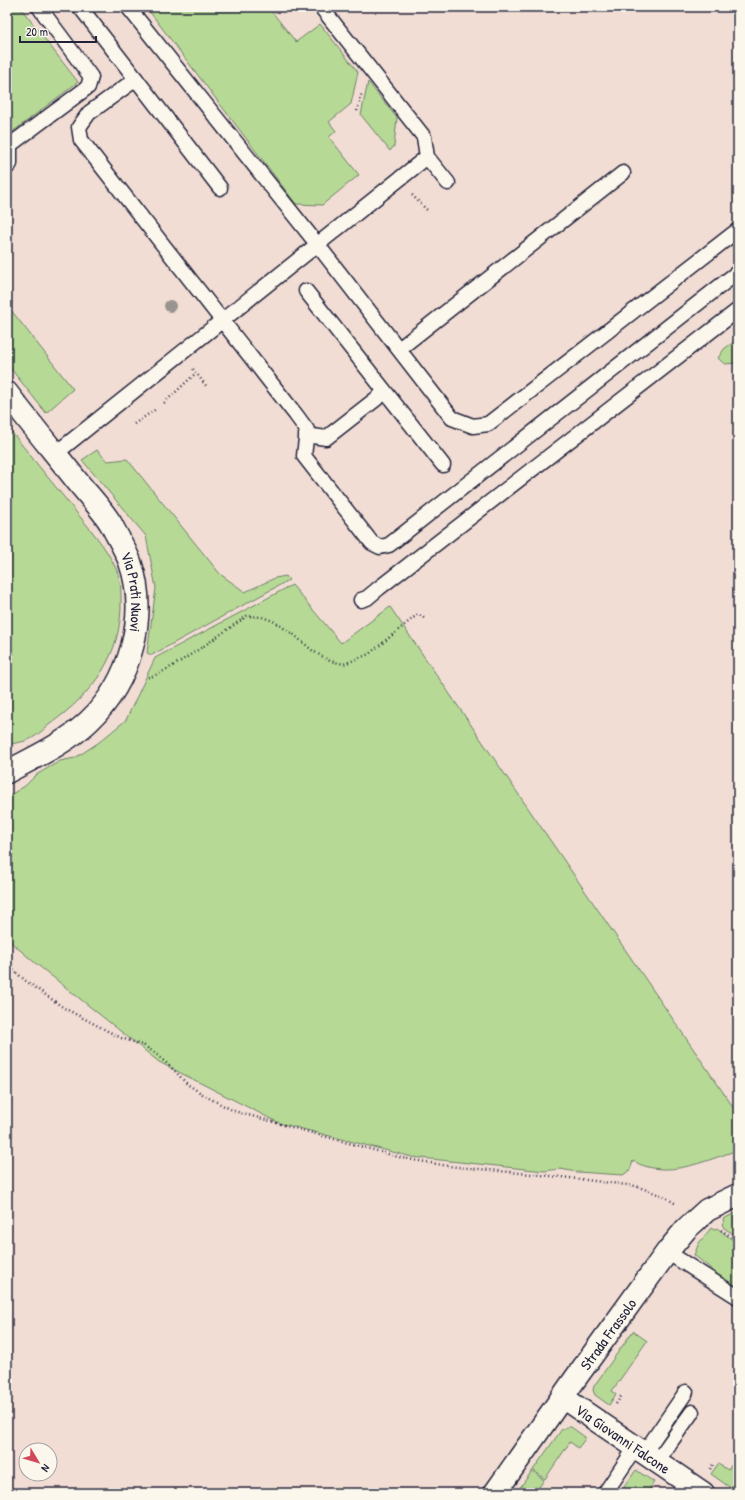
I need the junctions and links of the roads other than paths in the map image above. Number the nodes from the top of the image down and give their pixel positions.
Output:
1 (39, 7) edge
2 (80, 7) edge
3 (128, 7) edge
4 (321, 7) edge
5 (136, 79) junction
6 (427, 156) junction
7 (7, 167) edge
8 (623, 173) dead end
9 (448, 183) dead end
10 (220, 188) dead end
11 (738, 230) edge
12 (317, 244) junction
13 (738, 272) edge
14 (306, 291) dead end
15 (738, 310) edge
16 (222, 320) junction
17 (399, 349) junction
18 (385, 392) junction
19 (7, 393) edge
20 (306, 435) junction
21 (55, 454) junction
22 (443, 465) dead end
23 (361, 600) dead end
24 (7, 772) edge
25 (738, 1195) edge
26 (667, 1252) junction
27 (738, 1298) edge
28 (686, 1392) dead end
29 (562, 1397) junction
30 (692, 1412) dead end
31 (646, 1454) junction
32 (495, 1493) edge
33 (605, 1493) edge
34 (703, 1493) edge

1 - 7 lane
2 - 5 lane
3 - 12 lane
4 - 6 lane
5 - 10 lane
5 - 16 lane
6 - 9 lane
6 - 12 lane
8 - 17 lane
11 - 17 lane
12 - 16 lane
12 - 17 lane
13 - 20 lane
14 - 18 lane
15 - 23 lane
16 - 20 lane
16 - 21 lane
18 - 20 lane
18 - 22 lane
19 - 21 street, Via Prati Nuovi
21 - 24 street, Via Prati Nuovi
25 - 26 street, Strada Frassolo
26 - 27 lane
26 - 29 street, Strada Frassolo
28 - 31 lane
29 - 31 street, Via Giovanni Falcone
29 - 32 street, Strada Frassolo
30 - 31 lane
31 - 33 lane
31 - 34 street, Via Giovanni Falcone

